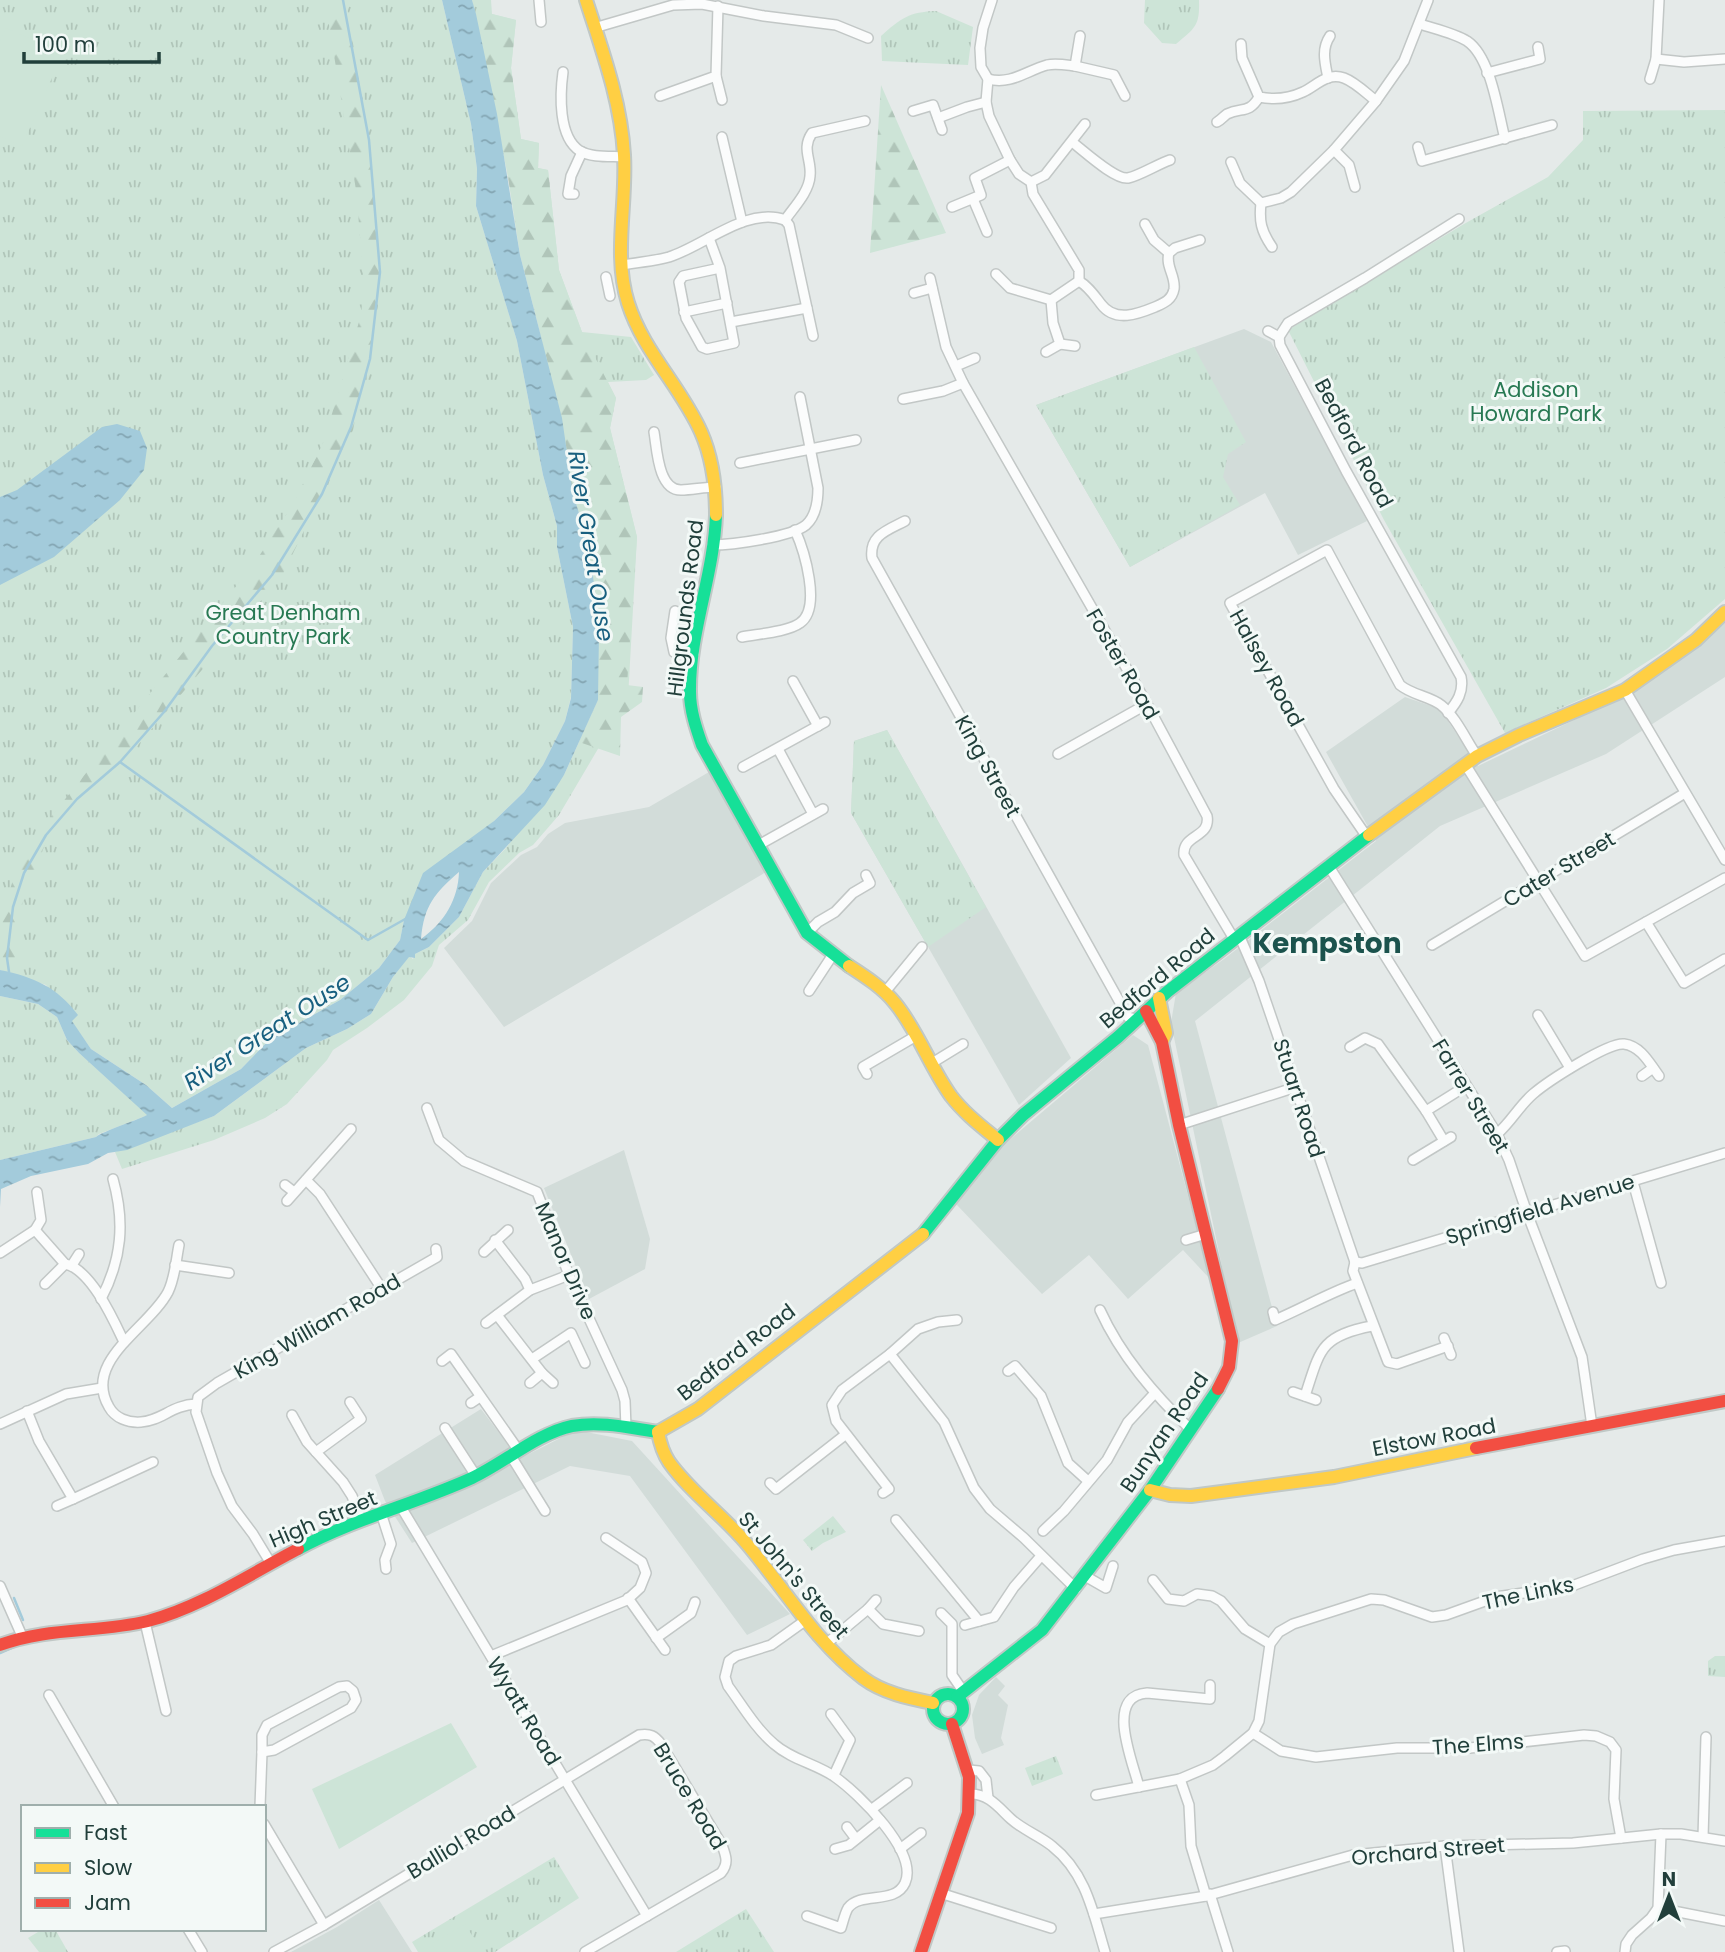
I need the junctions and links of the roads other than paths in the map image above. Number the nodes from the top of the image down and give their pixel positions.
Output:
1 (539, 0) edge
2 (586, 0) edge
3 (992, 0) edge
4 (1428, 0) edge
5 (1659, 0) edge
6 (718, 6) junction
7 (538, 17) dead end
8 (856, 21) dead end
9 (1420, 24) junction
10 (594, 28) junction
11 (852, 30) junction
12 (1080, 36) dead end
13 (868, 38) dead end
14 (1325, 40) dead end
15 (1241, 44) dead end
16 (1538, 47) dead end
17 (1656, 59) junction
18 (1725, 59) edge
19 (1075, 66) junction
20 (1487, 73) junction
21 (716, 76) junction
22 (559, 77) dead end
23 (1328, 78) junction
24 (988, 79) junction
25 (1650, 79) dead end
26 (660, 96) dead end
27 (1125, 96) dead end
28 (1259, 97) junction
29 (722, 100) dead end
30 (1376, 101) junction
31 (986, 102) junction
32 (913, 111) dead end
33 (938, 118) junction
34 (865, 121) dead end
35 (1217, 122) dead end
36 (1085, 124) dead end
37 (1552, 125) dead end
38 (942, 130) dead end
39 (722, 137) dead end
40 (1505, 139) junction
41 (1072, 142) junction
42 (1418, 147) dead end
43 (1334, 150) junction
44 (582, 152) junction
45 (625, 157) junction
46 (1010, 160) junction
47 (1170, 160) dead end
48 (1231, 162) dead end
49 (1031, 182) junction
50 (1355, 187) dead end
51 (570, 196) dead end
52 (973, 199) junction
53 (1261, 203) junction
54 (952, 207) dead end
55 (1459, 219) dead end
56 (785, 220) junction
57 (743, 222) junction
58 (1145, 224) dead end
59 (986, 232) dead end
60 (709, 238) junction
61 (1199, 240) dead end
62 (1272, 247) dead end
63 (1169, 253) junction
64 (621, 265) junction
65 (720, 268) junction
66 (996, 274) dead end
67 (1079, 281) junction
68 (624, 283) junction
69 (608, 287) dead end
70 (914, 293) dead end
71 (1051, 300) junction
72 (727, 303) junction
73 (807, 308) junction
74 (684, 312) junction
75 (731, 322) junction
76 (1268, 331) dead end
77 (813, 336) dead end
78 (1279, 337) junction
79 (1060, 344) junction
80 (1074, 346) dead end
81 (1046, 352) dead end
82 (975, 358) dead end
83 (956, 366) junction
84 (963, 383) junction
85 (800, 397) dead end
86 (904, 399) dead end
87 (654, 432) dead end
88 (856, 440) dead end
89 (810, 449) junction
90 (740, 463) dead end
91 (716, 487) junction
92 (905, 521) dead end
93 (795, 530) junction
94 (712, 545) junction
95 (675, 611) dead end
96 (1725, 612) edge
97 (742, 637) dead end
98 (694, 654) junction
99 (793, 681) dead end
100 (1625, 690) junction
101 (1147, 704) junction
102 (1448, 713) junction
103 (778, 748) junction
104 (1058, 754) dead end
105 (1477, 757) junction
106 (1465, 764) junction
107 (743, 767) dead end
108 (1685, 793) junction
109 (823, 809) dead end
110 (813, 814) junction
111 (1367, 837) junction
112 (757, 846) junction
113 (1725, 860) edge
114 (1328, 865) junction
115 (866, 875) dead end
116 (1725, 878) edge
117 (1538, 883) junction
118 (1646, 922) junction
119 (807, 933) junction
120 (1236, 937) junction
121 (1432, 945) dead end
122 (922, 947) dead end
123 (832, 956) junction
124 (1725, 959) edge
125 (809, 991) dead end
126 (885, 992) junction
127 (1160, 998) junction
128 (1141, 1015) junction
129 (1538, 1016) dead end
130 (916, 1036) junction
131 (1162, 1042) junction
132 (963, 1044) dead end
133 (1350, 1047) dead end
134 (932, 1063) junction
135 (1570, 1069) junction
136 (867, 1074) dead end
137 (1642, 1076) dead end
138 (1466, 1086) junction
139 (1296, 1087) junction
140 (427, 1108) dead end
141 (1426, 1111) junction
142 (1178, 1125) junction
143 (351, 1129) dead end
144 (1497, 1134) junction
145 (998, 1140) junction
146 (1725, 1153) edge
147 (1413, 1160) dead end
148 (113, 1179) dead end
149 (306, 1180) junction
150 (1633, 1182) junction
151 (285, 1185) dead end
152 (37, 1192) dead end
153 (294, 1192) junction
154 (287, 1201) dead end
155 (1527, 1213) junction
156 (35, 1230) junction
157 (508, 1230) dead end
158 (1206, 1234) junction
159 (495, 1240) junction
160 (1186, 1240) dead end
161 (179, 1245) dead end
162 (436, 1249) dead end
163 (484, 1252) dead end
164 (0, 1254) edge
165 (79, 1254) dead end
166 (1355, 1262) junction
167 (69, 1265) junction
168 (175, 1265) junction
169 (229, 1273) dead end
170 (569, 1275) junction
171 (1357, 1283) junction
172 (1661, 1283) dead end
173 (45, 1284) dead end
174 (382, 1289) junction
175 (530, 1290) junction
176 (101, 1299) junction
177 (1100, 1310) dead end
178 (1273, 1312) dead end
179 (497, 1315) junction
180 (957, 1320) dead end
181 (486, 1323) dead end
182 (1372, 1326) junction
183 (124, 1342) junction
184 (1448, 1346) dead end
185 (890, 1354) junction
186 (531, 1359) junction
187 (442, 1361) dead end
188 (585, 1363) dead end
189 (1008, 1371) dead end
190 (542, 1373) junction
191 (530, 1383) dead end
192 (553, 1383) dead end
193 (102, 1388) junction
194 (1293, 1392) dead end
195 (1154, 1394) junction
196 (1305, 1396) junction
197 (480, 1397) junction
198 (1316, 1400) dead end
199 (1725, 1401) edge
200 (350, 1402) dead end
201 (471, 1403) dead end
202 (196, 1404) junction
203 (27, 1411) junction
204 (292, 1415) dead end
205 (0, 1424) edge
206 (1592, 1426) junction
207 (445, 1428) dead end
208 (626, 1428) junction
209 (1191, 1430) junction
210 (658, 1432) junction
211 (845, 1435) junction
212 (316, 1452) junction
213 (515, 1454) junction
214 (153, 1462) dead end
215 (476, 1476) junction
216 (1088, 1481) junction
217 (770, 1483) dead end
218 (1150, 1490) junction
219 (883, 1493) dead end
220 (73, 1499) junction
221 (57, 1506) dead end
222 (401, 1507) junction
223 (545, 1511) dead end
224 (381, 1513) junction
225 (361, 1519) junction
226 (896, 1520) dead end
227 (1043, 1531) dead end
228 (606, 1538) dead end
229 (1725, 1541) edge
230 (1041, 1556) junction
231 (270, 1562) junction
232 (382, 1563) dead end
233 (1113, 1566) dead end
234 (1085, 1576) junction
235 (1153, 1580) dead end
236 (0, 1586) edge
237 (1076, 1589) junction
238 (628, 1599) junction
239 (876, 1600) dead end
240 (695, 1602) dead end
241 (868, 1609) junction
242 (941, 1613) dead end
243 (806, 1620) junction
244 (145, 1622) junction
245 (979, 1622) junction
246 (965, 1625) dead end
247 (919, 1631) dead end
248 (22, 1636) junction
249 (656, 1638) junction
250 (826, 1644) junction
251 (1270, 1644) junction
252 (0, 1645) edge
253 (665, 1650) dead end
254 (491, 1656) junction
255 (1210, 1685) dead end
256 (960, 1694) junction
257 (49, 1695) dead end
258 (933, 1703) junction
259 (166, 1711) dead end
260 (831, 1714) dead end
261 (952, 1724) junction
262 (1253, 1733) junction
263 (648, 1734) joint
264 (1706, 1737) dead end
265 (262, 1752) junction
266 (969, 1770) junction
267 (834, 1775) junction
268 (565, 1779) junction
269 (1180, 1779) junction
270 (907, 1783) dead end
271 (1139, 1787) junction
272 (971, 1794) junction
273 (1096, 1795) dead end
274 (988, 1798) junction
275 (113, 1805) edge
276 (260, 1805) edge
277 (872, 1809) junction
278 (880, 1821) junction
279 (266, 1827) edge
280 (847, 1827) dead end
281 (921, 1833) dead end
282 (1661, 1834) junction
283 (1703, 1837) junction
284 (856, 1839) junction
285 (1621, 1839) junction
286 (1725, 1841) edge
287 (1445, 1846) junction
288 (835, 1849) dead end
289 (900, 1849) junction
290 (940, 1893) junction
291 (1208, 1895) junction
292 (1658, 1908) junction
293 (1094, 1914) junction
294 (647, 1916) junction
295 (807, 1916) dead end
296 (1725, 1921) edge
297 (1046, 1923) dead end
298 (324, 1924) junction
299 (189, 1931) edge
300 (1565, 1951) edge
301 (202, 1952) edge
302 (274, 1952) edge
303 (585, 1952) edge
304 (921, 1952) edge
305 (1105, 1952) edge
306 (1228, 1952) edge
307 (1459, 1952) edge
308 (1557, 1952) edge
309 (1625, 1952) edge

1 - 7 street
2 - 10 main road, Hillgrounds Road
3 - 24 street
4 - 9 street
5 - 17 street
6 - 10 street
6 - 11 street
6 - 21 street
8 - 11 street
9 - 20 street
9 - 30 street
10 - 45 main road, Hillgrounds Road
11 - 13 street
12 - 19 street
14 - 23 street
15 - 28 street
16 - 20 street
17 - 18 street
17 - 25 street
19 - 24 street
19 - 27 street
20 - 40 street
21 - 26 street
21 - 29 street
22 - 44 street
23 - 28 street
23 - 30 street
24 - 31 street
28 - 35 street
30 - 43 street
31 - 33 street
31 - 46 street
32 - 33 street
33 - 38 street
34 - 56 street
36 - 41 street
37 - 40 street
39 - 57 street
40 - 42 street
41 - 47 street
41 - 49 street
43 - 50 street
43 - 53 street
44 - 45 street
44 - 51 street
45 - 64 main road, Hillgrounds Road
46 - 49 street
46 - 52 street
48 - 53 street
49 - 67 street
52 - 54 street
52 - 59 street
53 - 62 street
55 - 78 street
56 - 57 street
56 - 73 street
57 - 60 street
58 - 63 street
60 - 64 street
60 - 65 street
61 - 63 street
63 - 67 street
64 - 68 main road, Hillgrounds Road
65 - 72 street
65 - 74 street
66 - 71 street
67 - 71 street
68 - 69 street
68 - 91 main road, Hillgrounds Road
70 - 83 street, Foster Road
71 - 79 street
72 - 74 street
72 - 75 street
73 - 75 street
73 - 77 street
74 - 75 street
76 - 78 street
78 - 102 street, Bedford Road
79 - 80 street
79 - 81 street
82 - 83 street
83 - 84 street, Foster Road
84 - 86 street
84 - 101 street, Foster Road
85 - 89 street
87 - 91 street
88 - 89 street
89 - 90 street
89 - 93 street
91 - 94 main road, Hillgrounds Road
92 - 128 street, King Street
93 - 94 street
93 - 97 street
94 - 98 main road, Hillgrounds Road
95 - 98 street
96 - 100 main road, Bedford Road
98 - 112 main road, Hillgrounds Road
99 - 103 street
100 - 105 main road, Bedford Road
100 - 108 street
101 - 104 street
101 - 120 street, Foster Road
102 - 105 street, Halsey Road
102 - 111 street, Halsey Road
103 - 107 street
103 - 110 street
105 - 106 main road, Bedford Road
106 - 111 main road, Bedford Road
106 - 117 street
108 - 113 street
108 - 117 street, Cater Street
109 - 110 street
110 - 112 street
111 - 114 main road, Bedford Road
112 - 119 main road, Hillgrounds Road
114 - 120 main road, Bedford Road
114 - 138 street, Farrer Street
115 - 119 street
116 - 118 street
117 - 118 street
117 - 121 street, Cater Street
118 - 124 street
119 - 123 main road, Hillgrounds Road
120 - 127 main road, Bedford Road
120 - 139 street, Stuart Road
122 - 126 street
123 - 125 street
123 - 126 main road, Hillgrounds Road
126 - 130 main road, Hillgrounds Road
127 - 128 main road, Bedford Road
127 - 131 main road, Bunyan Road
128 - 131 main road, Bunyan Road
128 - 145 main road, Bedford Road
129 - 135 street
130 - 134 main road, Hillgrounds Road
130 - 136 street
131 - 142 main road, Bunyan Road
132 - 134 street
133 - 141 street
134 - 145 main road, Hillgrounds Road
135 - 137 street
135 - 144 street
138 - 141 street
138 - 144 street, Farrer Street
139 - 142 street
139 - 166 street, Stuart Road
140 - 170 street, Manor Drive
141 - 147 street
142 - 158 main road, Bunyan Road
143 - 149 street
144 - 155 street, Farrer Street
145 - 210 main road, Bedford Road
146 - 150 street, Springfield Avenue
148 - 176 street
149 - 153 street
149 - 174 street
150 - 155 street, Springfield Avenue
150 - 172 street
151 - 153 street
152 - 156 street
153 - 154 street
155 - 166 street, Springfield Avenue
155 - 206 street, Farrer Street
156 - 164 street
156 - 167 street
157 - 159 street
158 - 160 street
158 - 209 main road, Bunyan Road
159 - 163 street
159 - 175 street
161 - 168 street
162 - 174 street, King William Road
165 - 167 street
166 - 171 street, Stuart Road
167 - 173 street
167 - 176 street
168 - 169 street
168 - 183 street
170 - 175 street
170 - 208 street, Manor Drive
171 - 178 street
171 - 182 street, Stuart Road
174 - 202 street, King William Road
175 - 179 street
176 - 183 street
177 - 195 street
179 - 181 street
179 - 186 street
180 - 185 street
182 - 184 street, Stuart Road
182 - 196 street
183 - 193 street
185 - 211 street
185 - 230 street
186 - 188 street
186 - 190 street
187 - 197 street
189 - 216 street
190 - 191 street
190 - 192 street
193 - 202 street
193 - 203 street
194 - 196 street
195 - 209 street
195 - 216 street
196 - 198 street
197 - 201 street
197 - 213 street
199 - 206 main road, Elstow Road
200 - 212 street
202 - 231 street
203 - 205 street
203 - 220 street
204 - 212 street
206 - 218 main road, Elstow Road
207 - 215 street
208 - 210 main road, High Street
208 - 213 main road, High Street
209 - 218 main road, Bunyan Road
210 - 243 main road, St John's Street
211 - 217 street
211 - 219 street
212 - 225 street
213 - 215 main road, High Street
213 - 223 street
214 - 220 street
215 - 222 main road, High Street
216 - 227 street
218 - 234 main road, Bunyan Road
220 - 221 street
222 - 224 main road, High Street
222 - 254 street, Wyatt Road
224 - 225 main road, High Street
224 - 232 street
225 - 231 main road, High Street
226 - 245 street
228 - 238 street
229 - 251 street, The Links
230 - 237 street
230 - 245 street
231 - 244 main road, High Street
233 - 234 street
234 - 237 main road, Bunyan Road
235 - 251 street
236 - 248 street
237 - 256 main road, Bunyan Road
238 - 249 street
238 - 254 street
239 - 241 street
240 - 249 street
241 - 247 street
241 - 250 street
242 - 256 street
243 - 250 main road, St John's Street
243 - 267 street
244 - 248 main road, High Street
244 - 259 street
245 - 246 street
248 - 252 main road, High Street
249 - 253 street
250 - 258 main road, St John's Street
251 - 262 street
254 - 268 street, Wyatt Road
255 - 271 street
256 - 258 main road
256 - 261 main road
257 - 275 street
258 - 261 main road
260 - 267 street
261 - 266 main road
262 - 269 street
262 - 285 street, The Elms
263 - 268 street, Balliol Road
263 - 294 street, Bruce Road
264 - 283 street
265 - 265 street
265 - 276 street
266 - 272 main road
266 - 274 street
267 - 277 street
268 - 294 street, Wyatt Road
268 - 298 street, Balliol Road
269 - 271 street
269 - 291 street
270 - 277 street
271 - 273 street
272 - 274 street
272 - 290 main road
274 - 293 street
277 - 278 street
278 - 284 street
278 - 289 street
279 - 298 street
280 - 284 street
281 - 289 street
282 - 283 street, Orchard Street
282 - 285 street, Orchard Street
282 - 292 street
283 - 286 street, Orchard Street
284 - 288 street
285 - 287 street, Orchard Street
287 - 291 street, Orchard Street
287 - 307 street
289 - 295 street
290 - 297 street
290 - 304 main road
291 - 293 street, Orchard Street
291 - 306 street
292 - 296 street
292 - 309 street
293 - 305 street
294 - 303 street
298 - 302 street, Balliol Road
299 - 301 street
300 - 308 street

